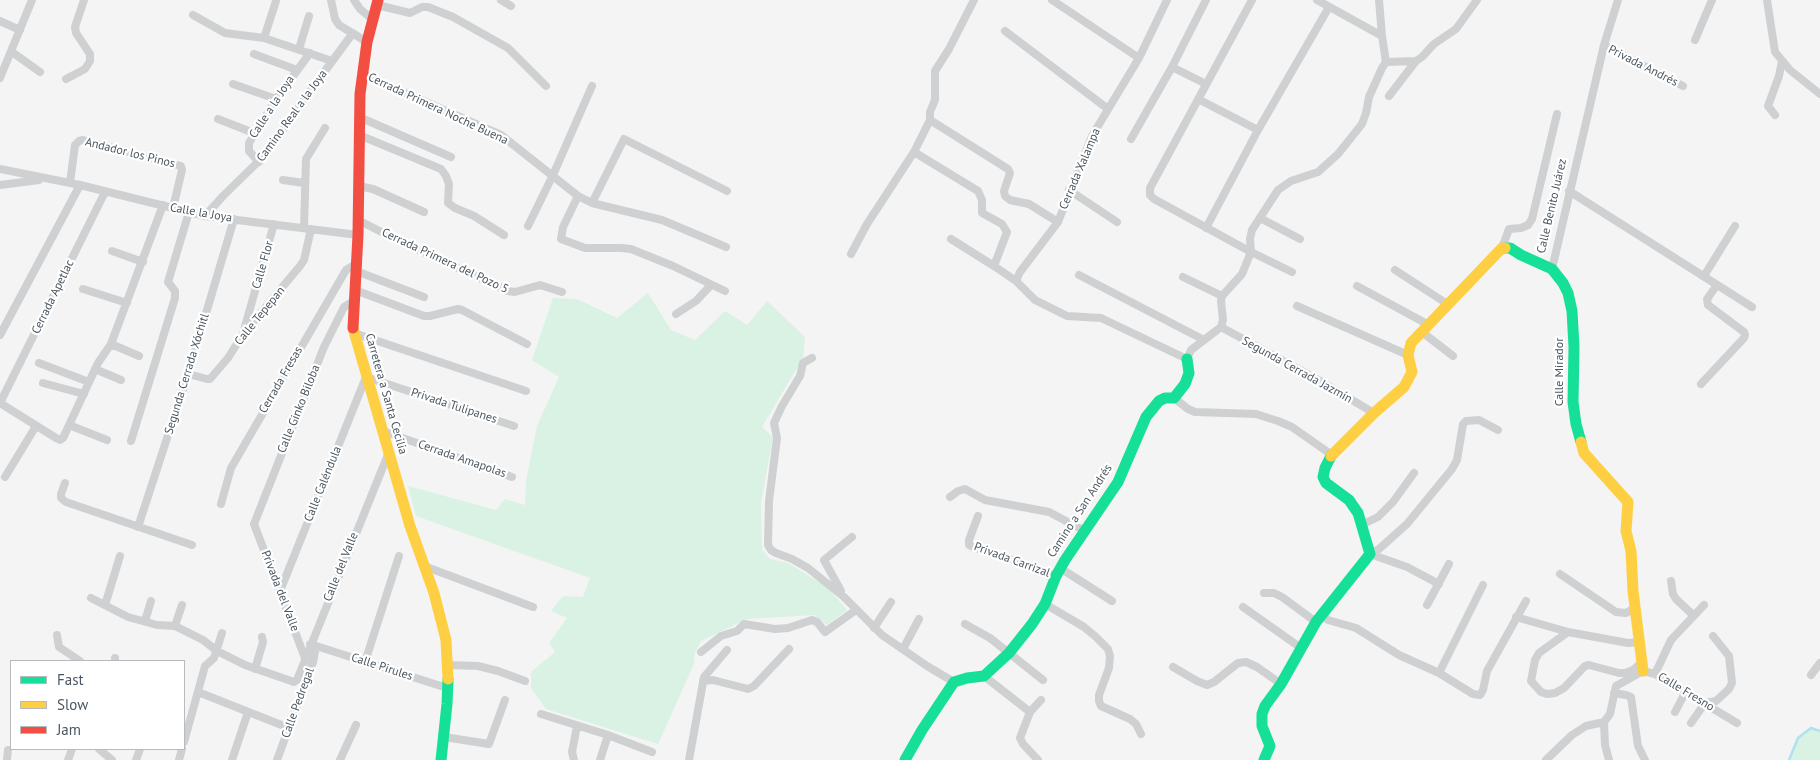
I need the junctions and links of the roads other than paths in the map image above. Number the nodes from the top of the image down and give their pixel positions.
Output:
1 (32, 0) edge
2 (84, 0) edge
3 (332, 0) edge
4 (354, 0) edge
5 (501, 0) edge
6 (974, 0) edge
7 (1052, 0) edge
8 (1166, 0) edge
9 (1206, 0) edge
10 (1252, 0) edge
11 (1317, 0) edge
12 (1379, 0) edge
13 (1477, 0) edge
14 (1618, 0) edge
15 (1712, 0) edge
16 (1767, 0) edge
17 (276, 1) edge
18 (378, 2) edge
19 (511, 6) dead end
20 (1329, 7) junction
21 (193, 15) dead end
22 (309, 16) dead end
23 (372, 19) junction
24 (0, 21) edge
25 (20, 30) junction
26 (1005, 32) dead end
27 (354, 33) junction
28 (1382, 36) junction
29 (264, 38) junction
30 (1695, 40) dead end
31 (367, 42) junction
32 (1604, 45) junction
33 (299, 49) junction
34 (12, 52) junction
35 (310, 53) junction
36 (254, 54) dead end
37 (1139, 58) junction
38 (332, 61) junction
39 (1416, 61) junction
40 (1782, 61) junction
41 (1386, 62) junction
42 (1172, 67) junction
43 (297, 70) junction
44 (40, 72) dead end
45 (362, 74) junction
46 (0, 78) edge
47 (66, 79) dead end
48 (233, 84) dead end
49 (1206, 84) junction
50 (546, 86) dead end
51 (592, 86) dead end
52 (1683, 86) dead end
53 (1820, 94) edge
54 (1389, 96) dead end
55 (276, 99) junction
56 (1198, 99) junction
57 (1108, 109) junction
58 (1557, 114) dead end
59 (1775, 115) dead end
60 (359, 117) junction
61 (218, 119) dead end
62 (930, 120) junction
63 (326, 128) dead end
64 (1258, 130) junction
65 (254, 133) junction
66 (359, 134) junction
67 (1131, 139) dead end
68 (914, 152) junction
69 (451, 157) dead end
70 (259, 162) junction
71 (0, 169) edge
72 (553, 175) junction
73 (46, 179) junction
74 (283, 180) dead end
75 (70, 183) junction
76 (304, 183) junction
77 (80, 185) junction
78 (358, 186) junction
79 (1, 187) edge
80 (1069, 190) junction
81 (727, 191) dead end
82 (1569, 191) junction
83 (105, 192) junction
84 (578, 196) junction
85 (592, 203) junction
86 (163, 206) junction
87 (173, 208) junction
88 (189, 212) junction
89 (424, 212) dead end
90 (205, 216) junction
91 (1260, 218) junction
92 (234, 219) junction
93 (358, 220) junction
94 (1058, 222) junction
95 (1117, 222) dead end
96 (274, 224) junction
97 (528, 226) dead end
98 (1735, 226) dead end
99 (308, 228) junction
100 (1206, 228) junction
101 (358, 235) junction
102 (504, 235) dead end
103 (951, 239) dead end
104 (1300, 239) dead end
105 (726, 247) dead end
106 (1502, 248) junction
107 (112, 251) dead end
108 (1251, 252) junction
109 (851, 254) dead end
110 (143, 262) junction
111 (994, 266) junction
112 (356, 268) junction
113 (1395, 270) dead end
114 (1552, 270) junction
115 (1292, 272) dead end
116 (1079, 275) dead end
117 (1704, 276) junction
118 (1183, 277) dead end
119 (1016, 281) junction
120 (711, 285) junction
121 (1717, 285) junction
122 (1357, 286) dead end
123 (83, 289) dead end
124 (725, 291) dead end
125 (562, 292) dead end
126 (355, 295) junction
127 (1222, 296) junction
128 (424, 297) dead end
129 (127, 303) junction
130 (1449, 305) junction
131 (1297, 306) dead end
132 (1752, 307) dead end
133 (676, 314) dead end
134 (1221, 327) junction
135 (1425, 329) junction
136 (354, 333) junction
137 (243, 334) junction
138 (0, 335) edge
139 (1204, 340) junction
140 (111, 344) junction
141 (527, 344) dead end
142 (1408, 355) junction
143 (139, 356) dead end
144 (1453, 356) dead end
145 (812, 358) dead end
146 (1187, 359) junction
147 (39, 363) dead end
148 (94, 369) junction
149 (188, 374) junction
150 (366, 377) junction
151 (122, 380) dead end
152 (89, 382) junction
153 (43, 383) dead end
154 (1701, 384) dead end
155 (526, 390) dead end
156 (84, 394) junction
157 (1174, 398) junction
158 (0, 403) edge
159 (1374, 414) junction
160 (69, 425) junction
161 (36, 426) junction
162 (514, 426) dead end
163 (1498, 430) dead end
164 (383, 432) junction
165 (107, 440) dead end
166 (131, 441) dead end
167 (389, 452) junction
168 (1332, 455) junction
169 (1414, 473) dead end
170 (5, 477) dead end
171 (512, 477) dead end
172 (65, 483) dead end
173 (950, 497) dead end
174 (221, 504) dead end
175 (978, 516) dead end
176 (254, 524) joint
177 (1362, 525) junction
178 (138, 527) junction
179 (1083, 530) junction
180 (852, 537) dead end
181 (192, 545) dead end
182 (1370, 554) junction
183 (120, 556) dead end
184 (399, 556) dead end
185 (1449, 564) dead end
186 (424, 566) junction
187 (1058, 572) junction
188 (1560, 574) dead end
189 (1671, 582) dead end
190 (1439, 584) junction
191 (1483, 585) dead end
192 (280, 591) junction
193 (1264, 593) dead end
194 (844, 597) junction
195 (91, 598) dead end
196 (151, 601) dead end
197 (1112, 601) dead end
198 (1526, 601) dead end
199 (891, 602) dead end
200 (1045, 604) junction
201 (105, 605) junction
202 (182, 605) dead end
203 (1427, 605) dead end
204 (1704, 605) dead end
205 (533, 607) dead end
206 (1243, 607) dead end
207 (1635, 608) junction
208 (856, 610) junction
209 (1693, 615) junction
210 (1516, 617) junction
211 (1319, 618) junction
212 (919, 620) dead end
213 (145, 621) junction
214 (965, 624) dead end
215 (175, 626) junction
216 (874, 628) junction
217 (1568, 632) junction
218 (222, 633) dead end
219 (57, 635) dead end
220 (1714, 636) dead end
221 (262, 637) dead end
222 (1640, 642) junction
223 (313, 645) junction
224 (1300, 648) junction
225 (789, 649) dead end
226 (904, 649) junction
227 (728, 650) dead end
228 (217, 652) junction
229 (701, 652) dead end
230 (1009, 654) junction
231 (305, 658) junction
232 (78, 660) edge
233 (365, 662) junction
234 (1820, 663) edge
235 (448, 665) junction
236 (1643, 666) junction
237 (1173, 667) dead end
238 (255, 669) junction
239 (1439, 673) junction
240 (1655, 674) junction
241 (1811, 675) dead end
242 (984, 676) junction
243 (1043, 680) dead end
244 (525, 681) dead end
245 (704, 681) junction
246 (954, 682) junction
247 (1281, 684) junction
248 (447, 688) junction
249 (1686, 691) junction
250 (198, 692) junction
251 (1614, 693) junction
252 (505, 700) dead end
253 (1041, 700) dead end
254 (1705, 703) junction
255 (248, 712) junction
256 (1030, 712) junction
257 (1675, 712) dead end
258 (541, 714) dead end
259 (1604, 722) junction
260 (1691, 723) dead end
261 (1737, 723) dead end
262 (356, 725) dead end
263 (577, 726) junction
264 (289, 728) junction
265 (1141, 734) dead end
266 (608, 735) junction
267 (444, 737) junction
268 (185, 738) edge
269 (8, 750) dead end
270 (100, 750) edge
271 (652, 752) dead end
272 (907, 759) edge
273 (7, 760) edge
274 (112, 760) edge
275 (232, 760) edge
276 (277, 760) edge
277 (340, 760) edge
278 (441, 760) edge
279 (574, 760) edge
280 (600, 760) edge
281 (689, 760) edge
282 (1038, 760) edge
283 (1264, 760) edge
284 (1546, 760) edge
285 (1609, 760) edge
286 (1645, 760) edge

1 - 25 street
2 - 47 street
3 - 27 street
4 - 23 street
5 - 19 street
6 - 62 street
7 - 37 street
8 - 37 street, Cerrada Xalampa
9 - 42 street
10 - 49 street
11 - 20 street
12 - 28 street
13 - 39 street
14 - 32 street, Calle Benito Juárez
15 - 30 street
16 - 40 street
17 - 29 street
18 - 23 street, Carretera a Santa Cecilia
18 - 50 street
20 - 28 street
20 - 64 street
21 - 29 street
22 - 33 street
23 - 31 street, Carretera a Santa Cecilia
24 - 25 street
25 - 34 street
26 - 57 street
27 - 31 street
27 - 38 street, Camino Real a la Joya
28 - 41 street
29 - 33 street
31 - 45 street, Carretera a Santa Cecilia
32 - 52 street, Privada Andrés
32 - 82 street, Calle Benito Juárez
33 - 35 street
34 - 44 street
34 - 46 street
35 - 38 street
35 - 43 street, Calle a la Joya
36 - 43 street
37 - 57 street, Cerrada Xalampa
38 - 70 street, Camino Real a la Joya
39 - 41 street
39 - 54 street
40 - 53 street
40 - 59 street
41 - 91 street
42 - 49 street
42 - 67 street
43 - 55 street, Calle a la Joya
45 - 60 street, Carretera a Santa Cecilia
45 - 72 street, Cerrada Primera Noche Buena
48 - 55 street
49 - 56 street
51 - 72 street
55 - 65 street, Calle a la Joya
56 - 64 street
56 - 100 street
57 - 80 street, Cerrada Xalampa
58 - 106 street
60 - 66 street, Carretera a Santa Cecilia
60 - 69 street
61 - 65 street
62 - 68 street
62 - 94 street
63 - 76 street, Calle Tepepan
64 - 100 street
65 - 70 street, Calle a la Joya
66 - 78 street, Carretera a Santa Cecilia
66 - 102 street
68 - 109 street
68 - 111 street
70 - 90 street, Camino Real a la Joya
71 - 73 street
72 - 84 street, Cerrada Primera Noche Buena
72 - 97 street
73 - 75 street, Calle la Joya
73 - 79 street
74 - 76 street
75 - 77 street, Calle la Joya
75 - 87 street, Andador los Pinos
76 - 99 street, Calle Tepepan
77 - 83 street, Calle la Joya
77 - 138 street
78 - 89 street
78 - 93 street, Carretera a Santa Cecilia
80 - 94 street, Cerrada Xalampa
80 - 95 street
81 - 85 street
82 - 114 street, Calle Benito Juárez
82 - 117 street
83 - 86 street, Calle la Joya
83 - 158 street, Cerrada Apetlac
84 - 85 street, Cerrada Primera Noche Buena
84 - 120 street
85 - 105 street, Cerrada Primera Noche Buena
86 - 87 street, Calle la Joya
86 - 110 street
87 - 88 street, Calle la Joya
88 - 90 street, Calle la Joya
88 - 166 street
90 - 92 street, Calle la Joya
91 - 104 street
91 - 108 street
92 - 96 street, Calle la Joya
92 - 149 street, Segunda Cerrada Xóchitl
93 - 101 street, Carretera a Santa Cecilia
93 - 125 street, Cerrada Primera del Pozo 5
94 - 119 street, Cerrada Xalampa
96 - 99 street, Calle la Joya
96 - 137 street, Calle Flor
98 - 117 street
99 - 101 street, Calle la Joya
99 - 137 street, Calle Tepepan
100 - 108 street
101 - 112 street, Carretera a Santa Cecilia
103 - 111 street
106 - 114 street, Calle Benito Juárez
106 - 130 street
107 - 110 street
108 - 115 street
108 - 127 street
110 - 129 street
111 - 119 street
112 - 126 street, Carretera a Santa Cecilia
112 - 128 street
112 - 174 street, Cerrada Fresas
113 - 130 street
114 - 207 street, Calle Mirador
116 - 139 street
117 - 121 street
118 - 127 street
119 - 146 street
120 - 124 street
120 - 133 street
121 - 132 street
121 - 154 street
122 - 135 street
123 - 129 street
126 - 136 street, Carretera a Santa Cecilia
126 - 141 street
126 - 176 street, Calle Ginko Biloba
127 - 134 street
129 - 140 street
130 - 135 street
131 - 142 street
134 - 139 street
134 - 159 street, Segunda Cerrada Jazmín
135 - 142 street
135 - 144 street
136 - 150 street, Carretera a Santa Cecilia
136 - 155 street
137 - 149 street, Calle Tepepan
139 - 146 street
140 - 143 street
140 - 148 street
142 - 159 street
145 - 194 street
146 - 157 street
147 - 152 street
148 - 151 street
148 - 152 street
149 - 178 street, Segunda Cerrada Xóchitl
150 - 162 street, Privada Tulipanes
150 - 164 street, Carretera a Santa Cecilia
150 - 192 street, Calle Caléndula
152 - 156 street
153 - 156 street
156 - 160 street
157 - 168 street
157 - 179 street, Camino a San Andrés
158 - 161 street
159 - 168 street
160 - 161 street
160 - 165 street
161 - 170 street
163 - 182 street
164 - 167 street, Carretera a Santa Cecilia
164 - 171 street, Cerrada Amapolas
167 - 186 street, Carretera a Santa Cecilia
167 - 223 street, Calle del Valle
168 - 177 street
169 - 177 street
172 - 178 street
173 - 179 street
175 - 187 street, Privada Carrizal
176 - 192 street, Privada del Valle
177 - 182 street
178 - 181 street
179 - 187 street, Camino a San Andrés
180 - 194 street
182 - 190 street
182 - 211 street
183 - 201 street
184 - 233 street
185 - 190 street
186 - 205 street
186 - 235 street, Carretera a Santa Cecilia
187 - 197 street
187 - 200 street, Camino a San Andrés
188 - 207 street
189 - 209 street
190 - 203 street
191 - 239 street
192 - 231 street, Privada del Valle
193 - 211 street
194 - 208 street
195 - 201 street
196 - 213 street
198 - 210 street
199 - 216 street
200 - 230 street, Camino a San Andrés
200 - 265 street
201 - 213 street
202 - 215 street
204 - 209 street
206 - 224 street
207 - 222 street, Calle Mirador
208 - 216 street
208 - 229 street
209 - 240 street
210 - 217 street
210 - 239 street
211 - 224 street
211 - 239 street
212 - 226 street
213 - 215 street
214 - 230 street
215 - 228 street
216 - 226 street
217 - 222 street
217 - 236 street
218 - 228 street
219 - 232 street
220 - 254 street
221 - 238 street
222 - 236 street, Calle Mirador
223 - 231 street, Calle del Valle
223 - 233 street, Calle Pirules
223 - 264 street, Calle Pedregal
224 - 247 street
225 - 245 street
226 - 246 street
227 - 245 street
228 - 238 street
228 - 250 street
230 - 242 street, Camino a San Andrés
230 - 243 street
231 - 238 street, Calle del Valle
233 - 248 street, Calle Pirules
234 - 241 street
235 - 244 street
235 - 248 street, Carretera a Santa Cecilia
236 - 240 street, Calle Fresno
236 - 251 street, Calle Fresno
237 - 247 street
240 - 249 street, Calle Fresno
242 - 246 street
242 - 256 street
245 - 281 street
246 - 272 street
247 - 283 street
248 - 267 street, Carretera a Santa Cecilia
249 - 254 street, Calle Fresno
249 - 257 street
250 - 255 street
250 - 268 street
251 - 259 street
251 - 286 street
252 - 267 street
253 - 256 street
254 - 260 street
254 - 261 street, Calle Fresno
255 - 264 street
255 - 275 street
256 - 282 street
258 - 263 street
259 - 284 street
259 - 285 street
262 - 277 street
263 - 266 street
263 - 279 street
264 - 276 street, Calle Pedregal
266 - 271 street
266 - 280 street
267 - 278 street, Carretera a Santa Cecilia
269 - 273 street
270 - 274 street

